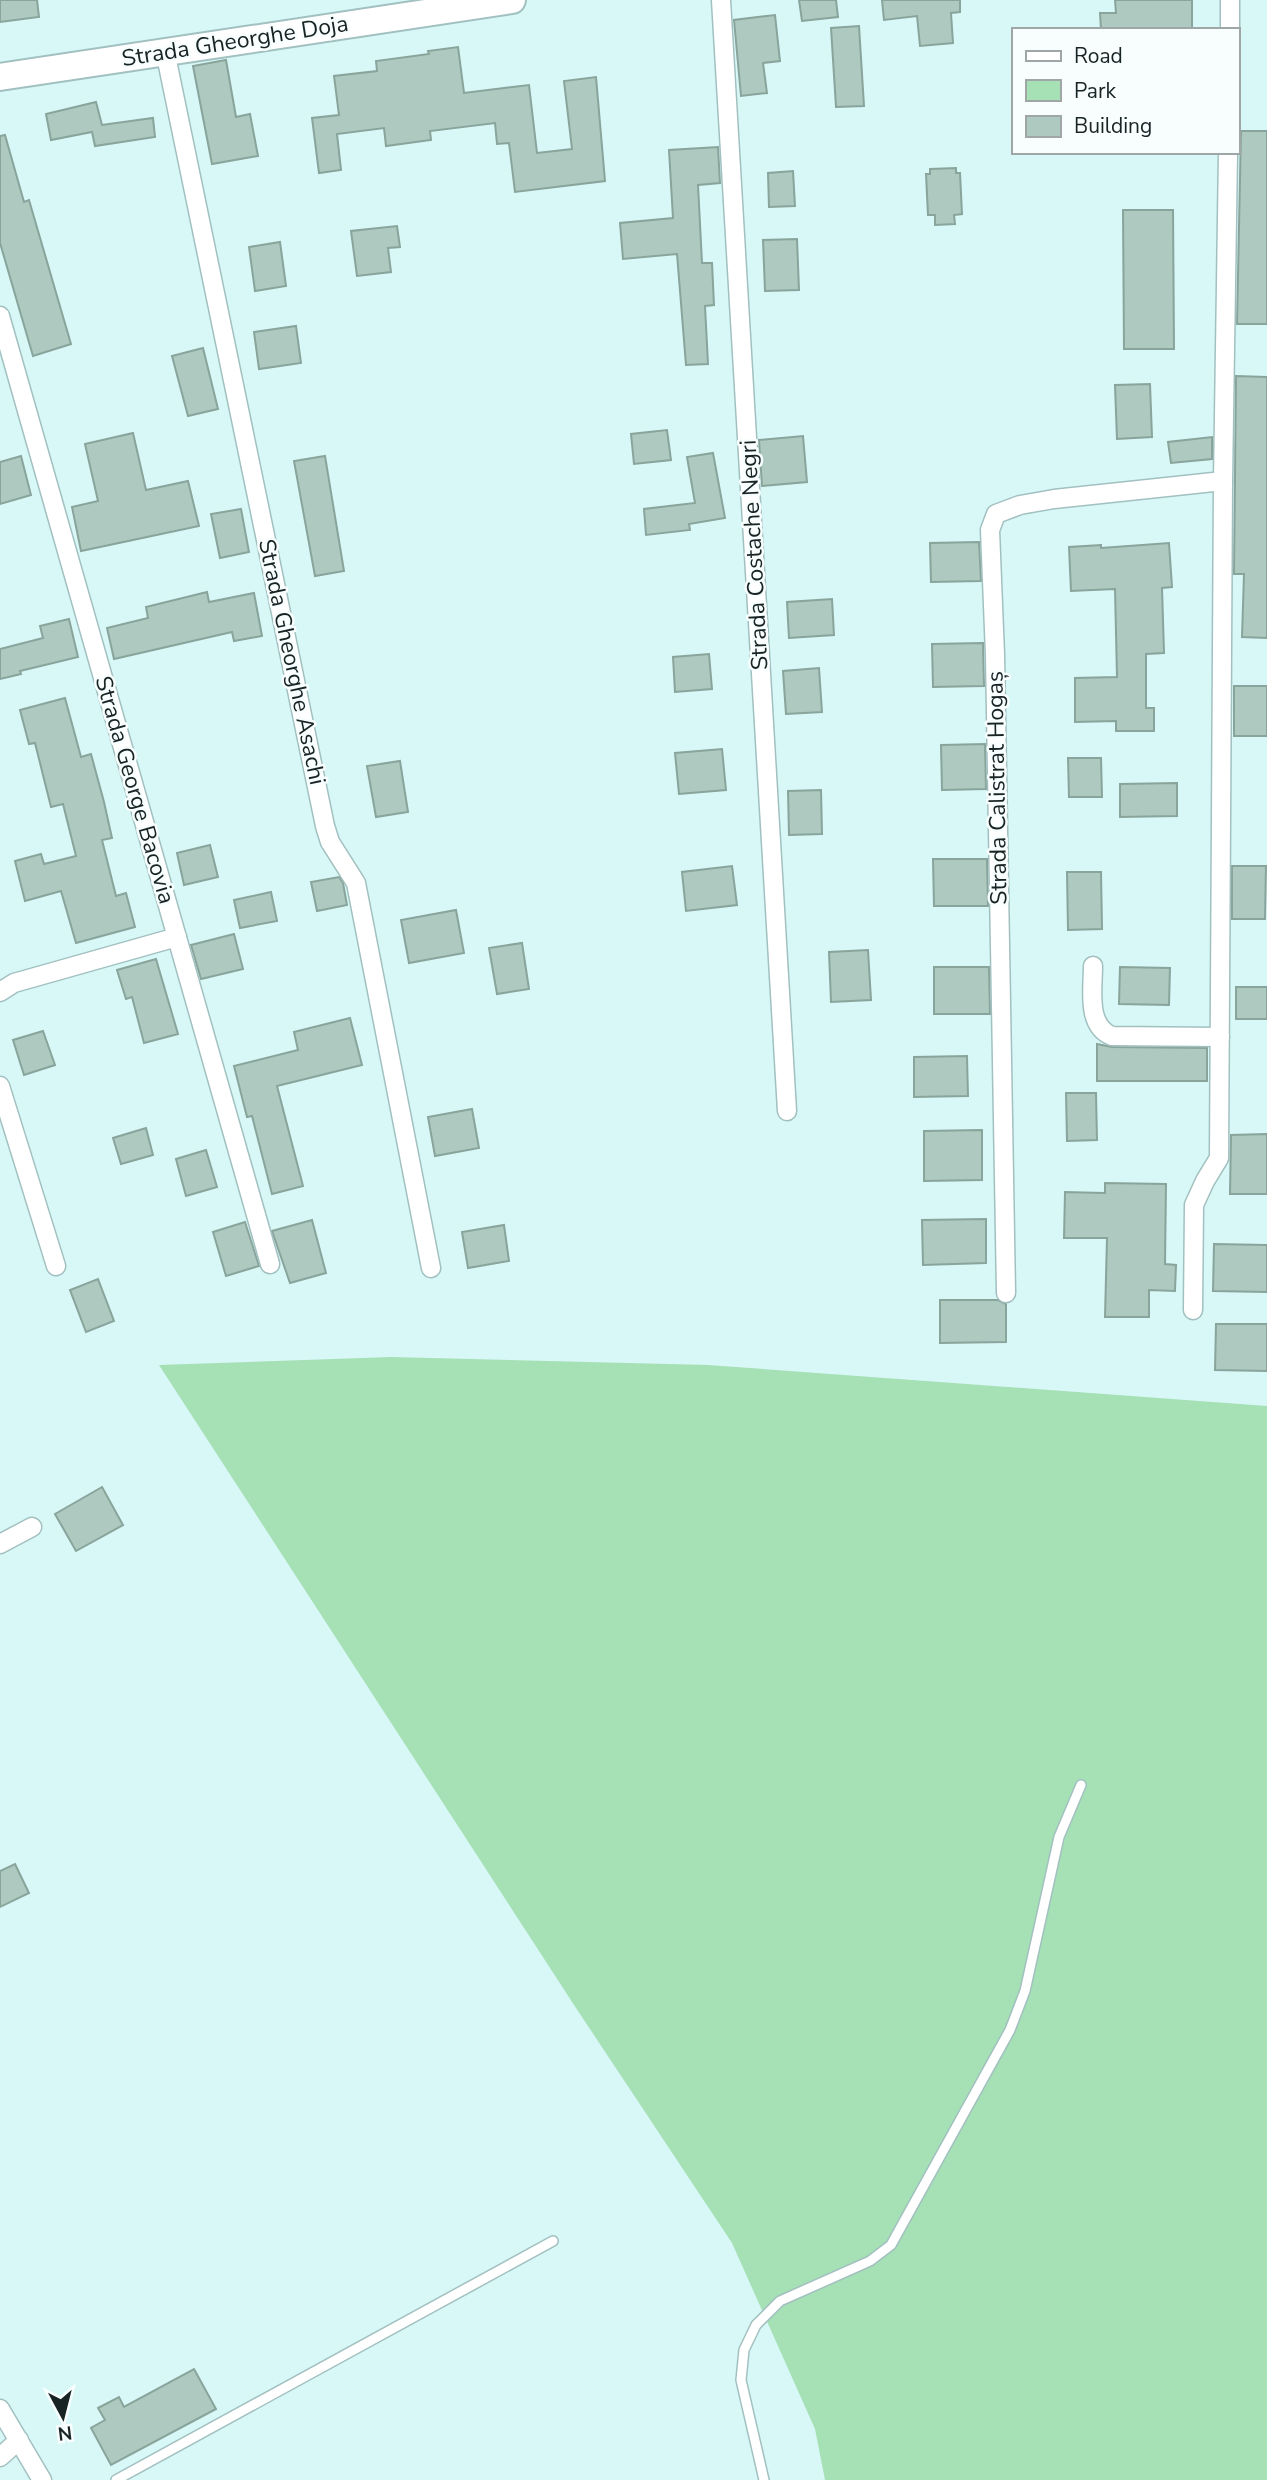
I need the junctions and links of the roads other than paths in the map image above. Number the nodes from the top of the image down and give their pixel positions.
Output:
1 (512, 0) edge
2 (721, 0) edge
3 (1230, 0) edge
4 (1230, 28) edge
5 (165, 51) junction
6 (0, 77) edge
7 (1228, 154) edge
8 (0, 316) edge
9 (1223, 481) junction
10 (177, 937) junction
11 (1093, 966) dead end
12 (0, 992) edge
13 (1220, 1037) junction
14 (0, 1086) edge
15 (787, 1111) dead end
16 (270, 1264) dead end
17 (56, 1266) dead end
18 (431, 1268) dead end
19 (1006, 1293) dead end
20 (1194, 1310) dead end
21 (32, 1527) dead end
22 (0, 1544) edge
23 (1081, 1786) dead end
24 (553, 2241) dead end
25 (0, 2409) edge
26 (19, 2440) junction
27 (0, 2457) edge
28 (41, 2480) edge
29 (116, 2480) edge
30 (764, 2480) edge

1 - 5 street, Strada Gheorghe Doja
2 - 15 street, Strada Costache Negri
3 - 4 street
5 - 6 street, Strada Gheorghe Doja
5 - 18 street, Strada Gheorghe Asachi
7 - 9 street
8 - 10 street, Strada George Bacovia
9 - 13 street
9 - 19 street, Strada Calistrat Hogaș
10 - 12 street
10 - 16 street, Strada George Bacovia
11 - 13 street
13 - 20 street
14 - 17 street
21 - 22 street
23 - 30 lane
24 - 29 lane
25 - 26 street
26 - 27 street
26 - 28 street

